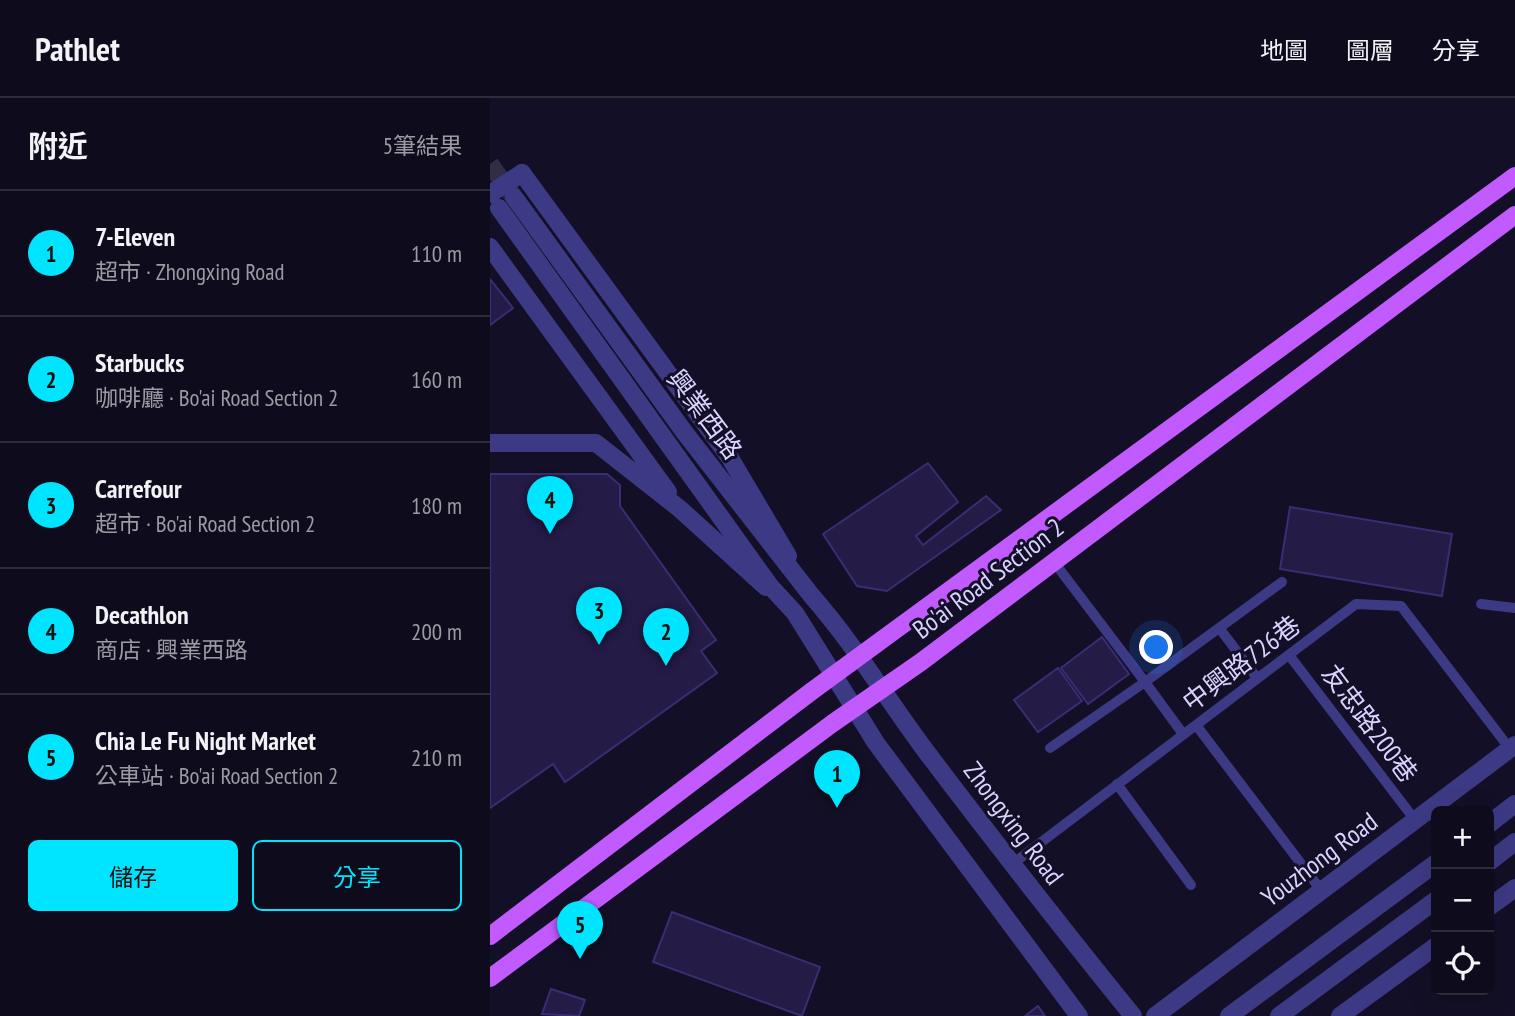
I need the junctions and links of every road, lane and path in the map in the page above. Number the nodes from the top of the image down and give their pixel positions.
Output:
1 (1515, 176) edge
2 (514, 197) tunnel mouth
3 (494, 201) edge
4 (1515, 215) edge
5 (490, 247) edge
6 (490, 443) edge
7 (680, 509) junction
8 (1054, 562) junction
9 (1282, 582) dead end
10 (811, 595) junction
11 (1481, 604) dead end
12 (1515, 608) edge
13 (795, 613) junction
14 (1220, 629) junction
15 (1289, 654) junction
16 (860, 657) junction
17 (832, 676) junction
18 (1258, 678) junction
19 (1145, 682) junction
20 (881, 690) junction
21 (853, 710) junction
22 (1196, 725) junction
23 (1183, 734) junction
24 (1512, 747) edge
25 (1050, 748) dead end
26 (1117, 784) junction
27 (1515, 804) edge
28 (1415, 820) junction
29 (1494, 820) edge
30 (1515, 842) edge
31 (1494, 858) edge
32 (1011, 865) junction
33 (1431, 867) edge
34 (1191, 885) dead end
35 (1515, 888) edge
36 (1321, 890) junction
37 (1494, 903) edge
38 (1431, 904) edge
39 (490, 936) edge
40 (1431, 950) edge
41 (490, 978) edge
42 (1079, 1016) edge
43 (1133, 1016) edge
44 (1155, 1016) edge
45 (1229, 1016) edge
46 (1279, 1016) edge
47 (1340, 1016) edge

1 - 16 main road, Bo'ai Road Section 2
2 - 10 street, 興業西路
3 - 10 street, bridge
3 - 13 street, 興業西路
4 - 8 main road, Bo'ai Road Section 2
5 - 7 street
6 - 7 street
7 - 13 street
8 - 19 lane
8 - 20 main road, Bo'ai Road Section 2
9 - 14 lane
10 - 16 street, 興業西路
11 - 12 lane
13 - 17 street, 興業西路
14 - 18 lane
14 - 19 lane
15 - 18 lane, 中興路726巷
15 - 24 lane, 中興路726巷
15 - 28 lane, 友忠路200巷
16 - 17 main road, Bo'ai Road Section 2
16 - 20 street, Zhongxing Road
17 - 21 street
17 - 39 main road, Bo'ai Road Section 2
18 - 22 lane, 中興路726巷
19 - 23 lane
19 - 25 lane
20 - 21 main road, Bo'ai Road Section 2
20 - 32 street, Zhongxing Road
21 - 41 main road, Bo'ai Road Section 2
21 - 42 street
22 - 23 lane, 中興路726巷
22 - 36 lane
23 - 26 lane, 中興路726巷
24 - 28 street, Youzhong Road
26 - 32 lane, 中興路726巷
26 - 34 lane
27 - 29 street
28 - 36 street, Youzhong Road
30 - 31 street
32 - 43 street, Zhongxing Road
33 - 45 street
35 - 37 street
36 - 44 street, Youzhong Road
38 - 46 street
40 - 47 street

